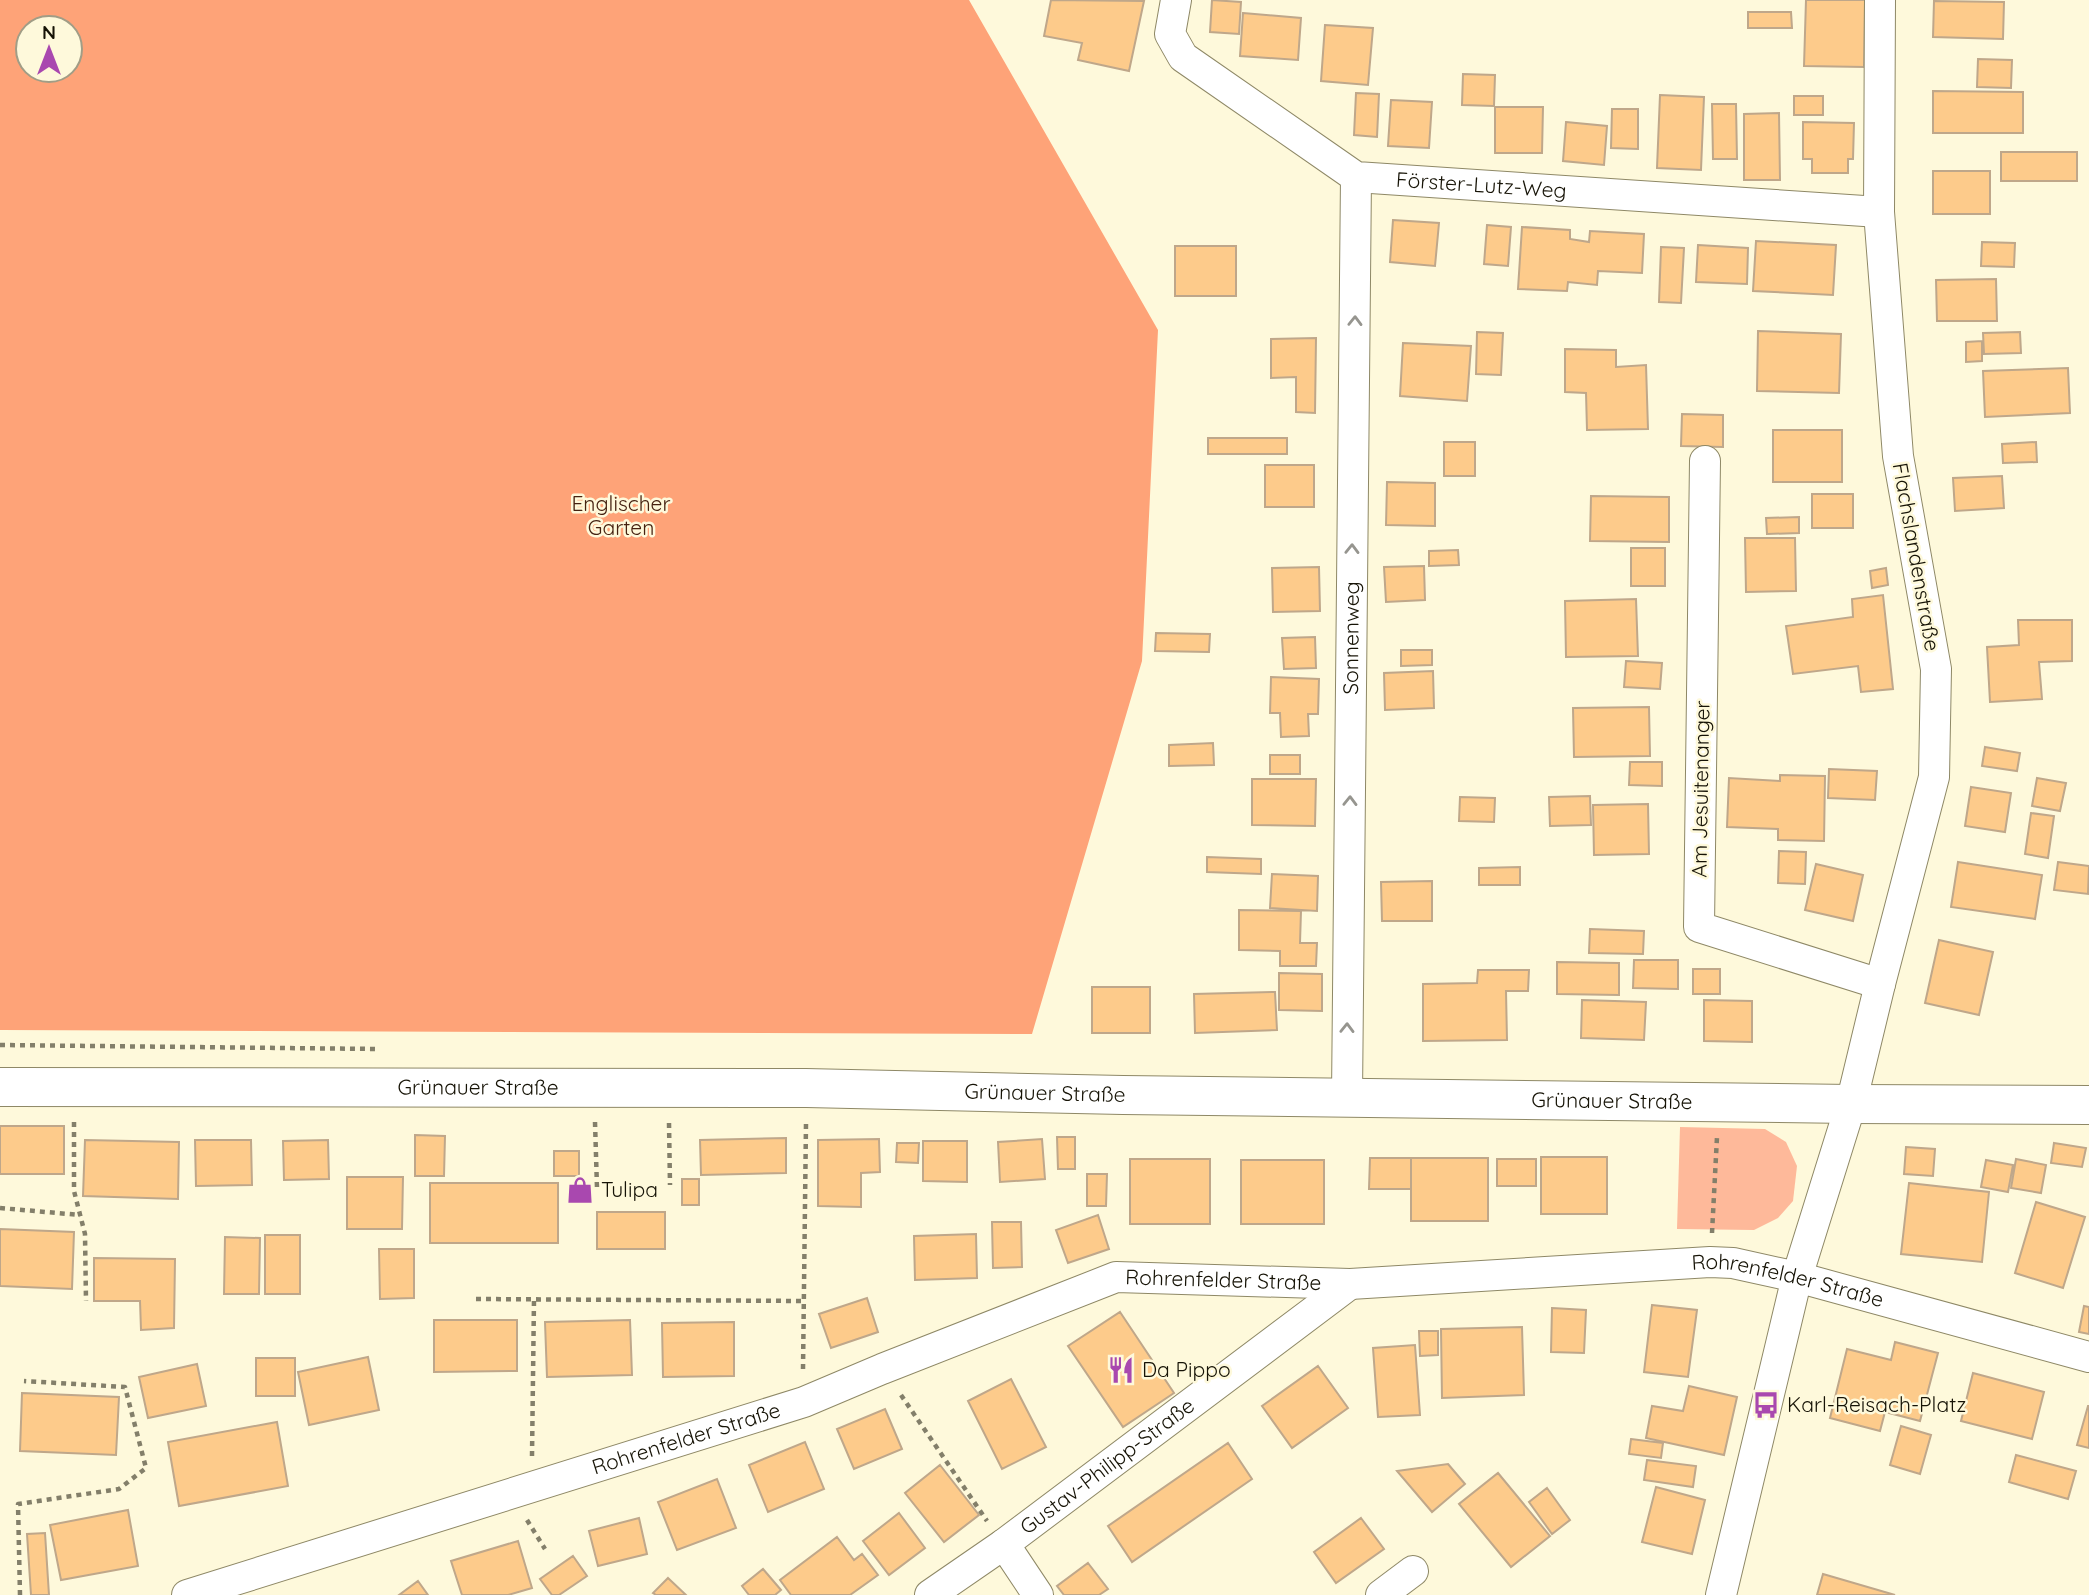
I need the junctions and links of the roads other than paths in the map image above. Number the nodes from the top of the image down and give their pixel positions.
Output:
1 (1176, 0) edge
2 (1880, 0) edge
3 (1356, 177) junction
4 (1879, 212) junction
5 (1705, 461) dead end
6 (1880, 984) junction
7 (0, 1087) edge
8 (1347, 1096) junction
9 (1851, 1104) junction
10 (2089, 1105) edge
11 (1797, 1277) junction
12 (1350, 1284) junction
13 (2089, 1357) edge
14 (1004, 1544) junction
15 (1413, 1571) dead end
16 (187, 1595) edge
17 (930, 1595) edge
18 (1038, 1595) edge
19 (1381, 1595) edge
20 (1721, 1595) edge

1 - 3 street
2 - 4 street, Flachslandenstraße
3 - 4 street, Förster-Lutz-Weg
8 -> 3 street, Sonnenweg
4 - 6 street, Flachslandenstraße
5 - 6 street, Am Jesuitenanger
6 - 9 street, Flachslandenstraße
7 - 8 street, Grünauer Straße
8 - 9 street, Grünauer Straße
9 - 10 street, Grünauer Straße
9 - 11 street
11 - 12 street, Rohrenfelder Straße
11 - 13 street, Rohrenfelder Straße
11 - 20 street
12 - 14 street, Gustav-Philipp-Straße
12 - 16 street, Rohrenfelder Straße
14 - 17 street, Gustav-Philipp-Straße
14 - 18 street
15 - 19 street

